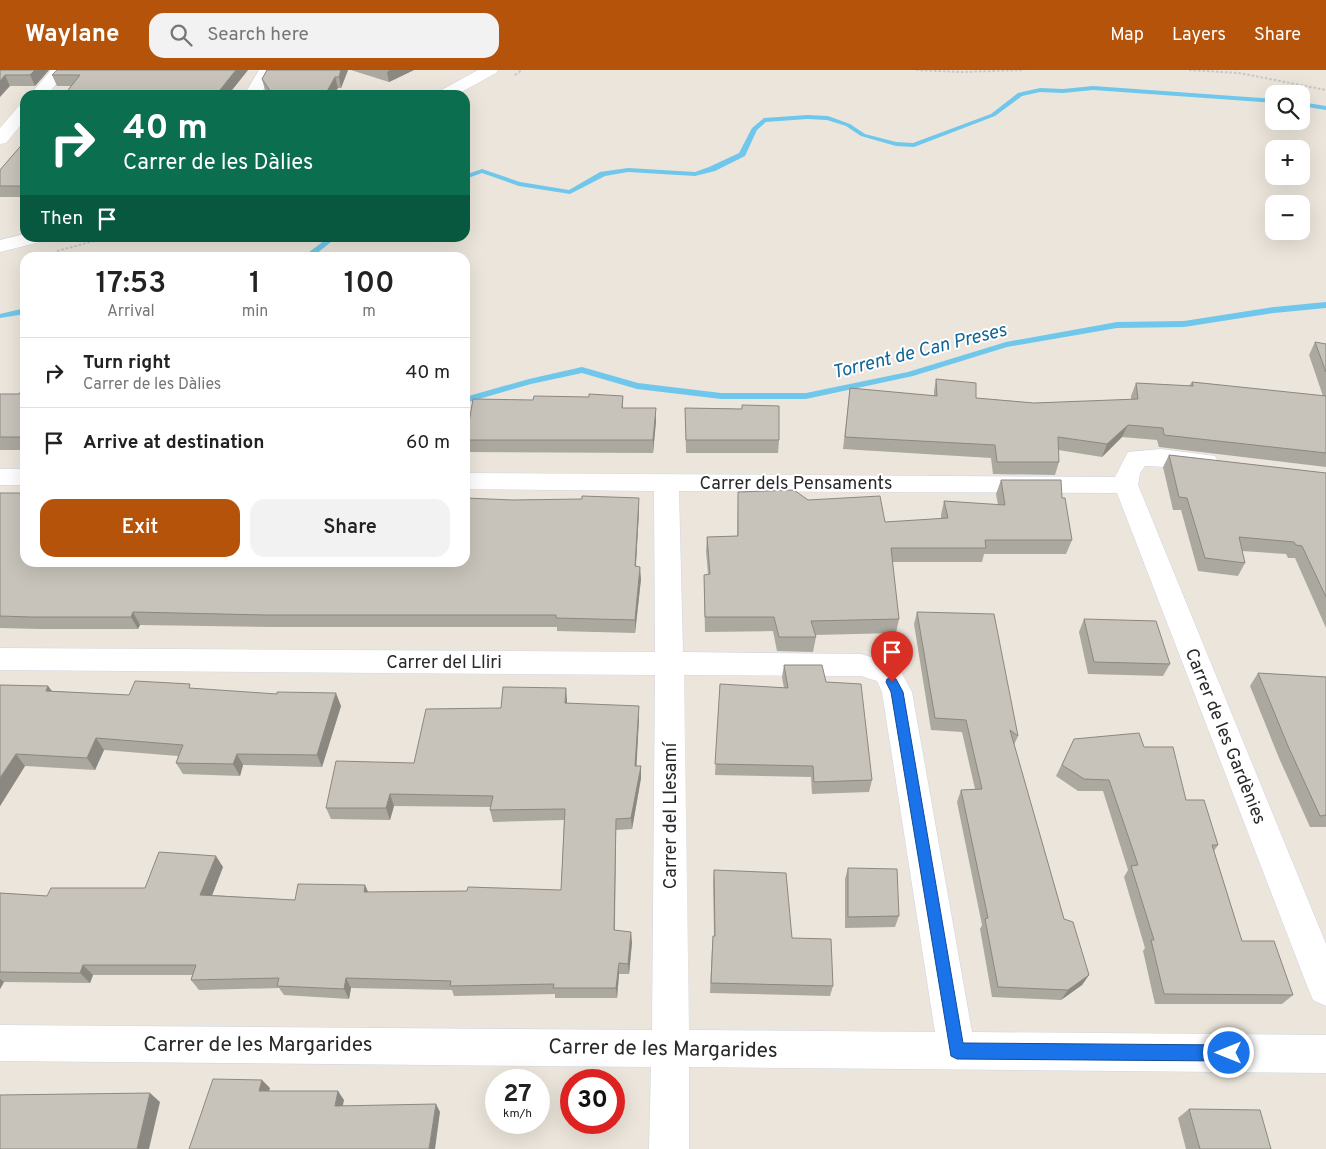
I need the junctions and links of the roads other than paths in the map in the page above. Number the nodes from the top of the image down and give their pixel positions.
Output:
1 (60, 70) edge
2 (267, 70) edge
3 (474, 70) edge
4 (490, 70) edge
5 (42, 90) edge
6 (255, 90) edge
7 (438, 90) edge
8 (453, 90) edge
9 (20, 116) edge
10 (0, 139) edge
11 (20, 233) edge
12 (0, 238) edge
13 (20, 241) edge
14 (0, 246) edge
15 (1229, 465) edge
16 (0, 477) edge
17 (20, 477) edge
18 (470, 481) edge
19 (666, 483) junction
20 (1126, 485) junction
21 (0, 659) edge
22 (669, 664) junction
23 (1326, 988) edge
24 (0, 1042) edge
25 (671, 1048) junction
26 (957, 1051) junction
27 (1326, 1054) edge
28 (670, 1149) edge

1 - 5 street
2 - 6 street
3 - 7 street
4 - 8 street
9 - 10 street
11 - 12 street
13 - 14 street
15 - 20 street
16 - 17 street
18 - 19 street, Carrer dels Pensaments
19 - 20 street, Carrer dels Pensaments
19 - 22 street, Carrer del Llesamí
20 - 23 street, Carrer de les Gardènies
21 - 22 street, Carrer del Lliri
22 - 25 street, Carrer del Llesamí
22 - 26 street, Carrer del Lliri
24 - 25 street, Carrer de les Margarides
25 - 26 street, Carrer de les Margarides
25 - 28 street, Carrer del Llesamí
26 - 27 street, Carrer de les Margarides

